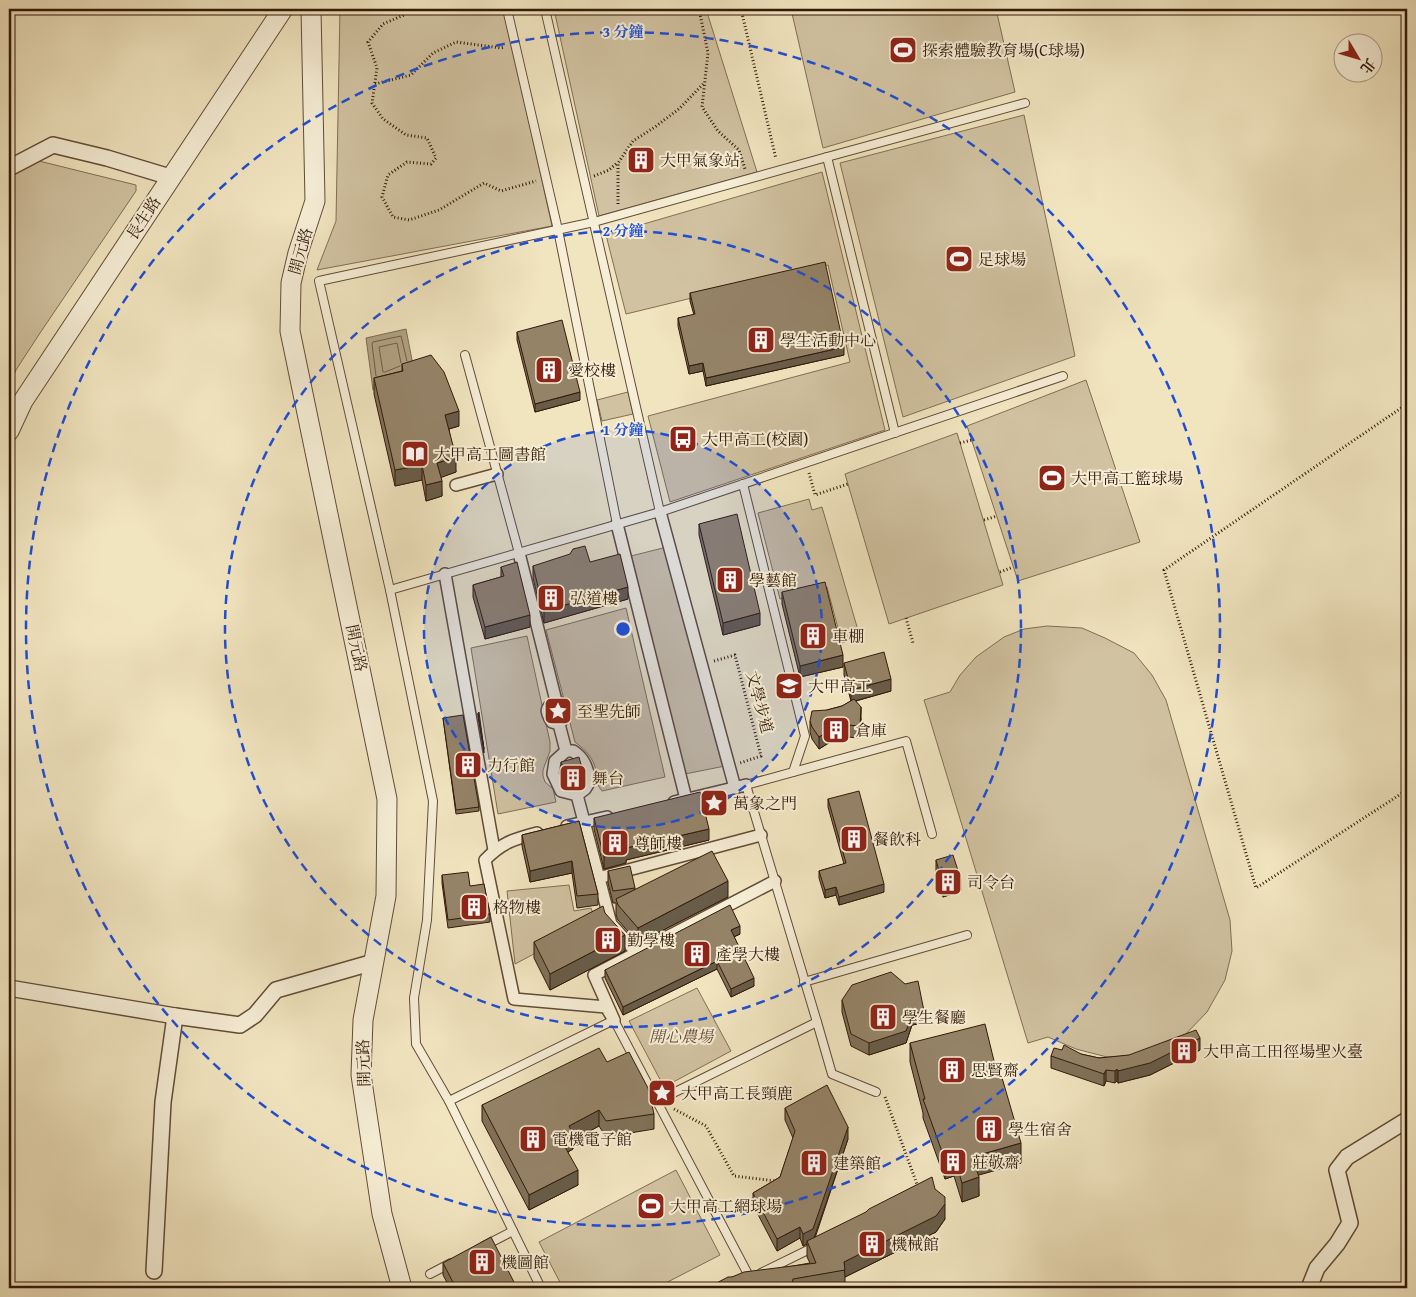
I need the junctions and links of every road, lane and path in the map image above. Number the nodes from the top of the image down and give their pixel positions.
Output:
1 (282, 9) edge
2 (311, 9) edge
3 (412, 9) edge
4 (507, 9) edge
5 (545, 9) edge
6 (699, 9) edge
7 (741, 9) edge
8 (515, 44) junction
9 (375, 84) junction
10 (704, 84) junction
11 (1025, 103) dead end
12 (827, 157) junction
13 (618, 163) junction
14 (9, 168) edge
15 (779, 170) junction
16 (170, 177) junction
17 (546, 179) junction
18 (584, 179) junction
19 (749, 179) junction
20 (618, 215) junction
21 (594, 222) junction
22 (558, 230) junction
23 (465, 354) dead end
24 (1063, 376) dead end
25 (1407, 404) edge
26 (9, 432) edge
27 (895, 433) junction
28 (972, 440) dead end
29 (960, 443) dead end
30 (805, 463) junction
31 (497, 474) junction
32 (743, 484) junction
33 (848, 484) dead end
34 (456, 485) dead end
35 (660, 512) junction
36 (997, 516) dead end
37 (984, 520) dead end
38 (617, 524) junction
39 (519, 553) junction
40 (1013, 567) dead end
41 (1000, 572) dead end
42 (445, 574) junction
43 (390, 590) junction
44 (906, 618) dead end
45 (913, 643) dead end
46 (701, 664) junction
47 (566, 752) junction
48 (729, 766) junction
49 (793, 772) junction
50 (741, 786) junction
51 (1407, 790) edge
52 (576, 794) junction
53 (686, 799) junction
54 (658, 806) edge
55 (621, 814) edge
56 (584, 822) junction
57 (932, 834) dead end
58 (761, 835) junction
59 (494, 850) junction
60 (598, 878) junction
61 (775, 881) junction
62 (966, 935) dead end
63 (637, 953) junction
64 (374, 962) junction
65 (804, 982) junction
66 (9, 988) edge
67 (175, 1016) junction
68 (614, 1020) junction
69 (817, 1022) junction
70 (876, 1092) joint
71 (450, 1101) junction
72 (658, 1101) junction
73 (1407, 1120) edge
74 (783, 1182) edge
75 (920, 1194) edge
76 (513, 1230) junction
77 (820, 1244) edge
78 (480, 1248) edge
79 (455, 1261) edge
80 (154, 1271) dead end
81 (430, 1274) dead end
82 (402, 1288) edge
83 (542, 1288) edge
84 (1309, 1288) edge

1 - 16 street, 長生路
2 - 64 street, 開元路
3 - 9 path
4 - 8 lane
5 - 18 lane
6 - 10 path
7 - 15 path
8 - 9 path
8 - 17 lane
9 - 17 path
10 - 13 path
10 - 19 path
11 - 12 lane
12 - 15 lane
12 - 27 lane
13 - 18 path
13 - 20 path
14 - 16 street
15 - 19 lane
16 - 26 street, 長生路
17 - 22 lane
18 - 21 lane
19 - 20 lane
20 - 21 lane
21 - 22 lane
21 - 35 lane
22 - 38 lane
22 - 43 lane
23 - 31 lane
24 - 27 lane
25 - 51 path
27 - 30 lane
28 - 29 path
30 - 32 lane
30 - 33 path
31 - 34 street
31 - 39 lane
32 - 35 lane
32 - 49 lane
35 - 38 lane
35 - 46 street
36 - 37 path
38 - 39 lane
38 - 53 street
39 - 42 lane
39 - 47 street
40 - 41 path
42 - 43 lane
42 - 59 street
43 - 71 lane
44 - 45 path
46 - 48 street
46 - 48 path, 文學步道
47 - 52 street
47 - 52 street
48 - 50 street
49 - 50 lane
49 - 57 lane
50 - 53 street
50 - 58 lane
52 - 56 street
53 - 54 street
55 - 56 street
56 - 59 street
56 - 60 street
58 - 60 street
58 - 61 lane
59 - 68 street
60 - 63 street
61 - 63 street
61 - 65 lane
62 - 65 lane
63 - 68 street
64 - 67 street
64 - 82 street, 開元路
65 - 69 lane
66 - 67 street
67 - 80 street
68 - 71 lane
68 - 72 lane
69 - 70 lane
69 - 72 lane
70 - 75 path
71 - 76 lane
72 - 74 path
72 - 77 lane
73 - 84 street
76 - 78 lane
76 - 83 lane
79 - 81 lane

